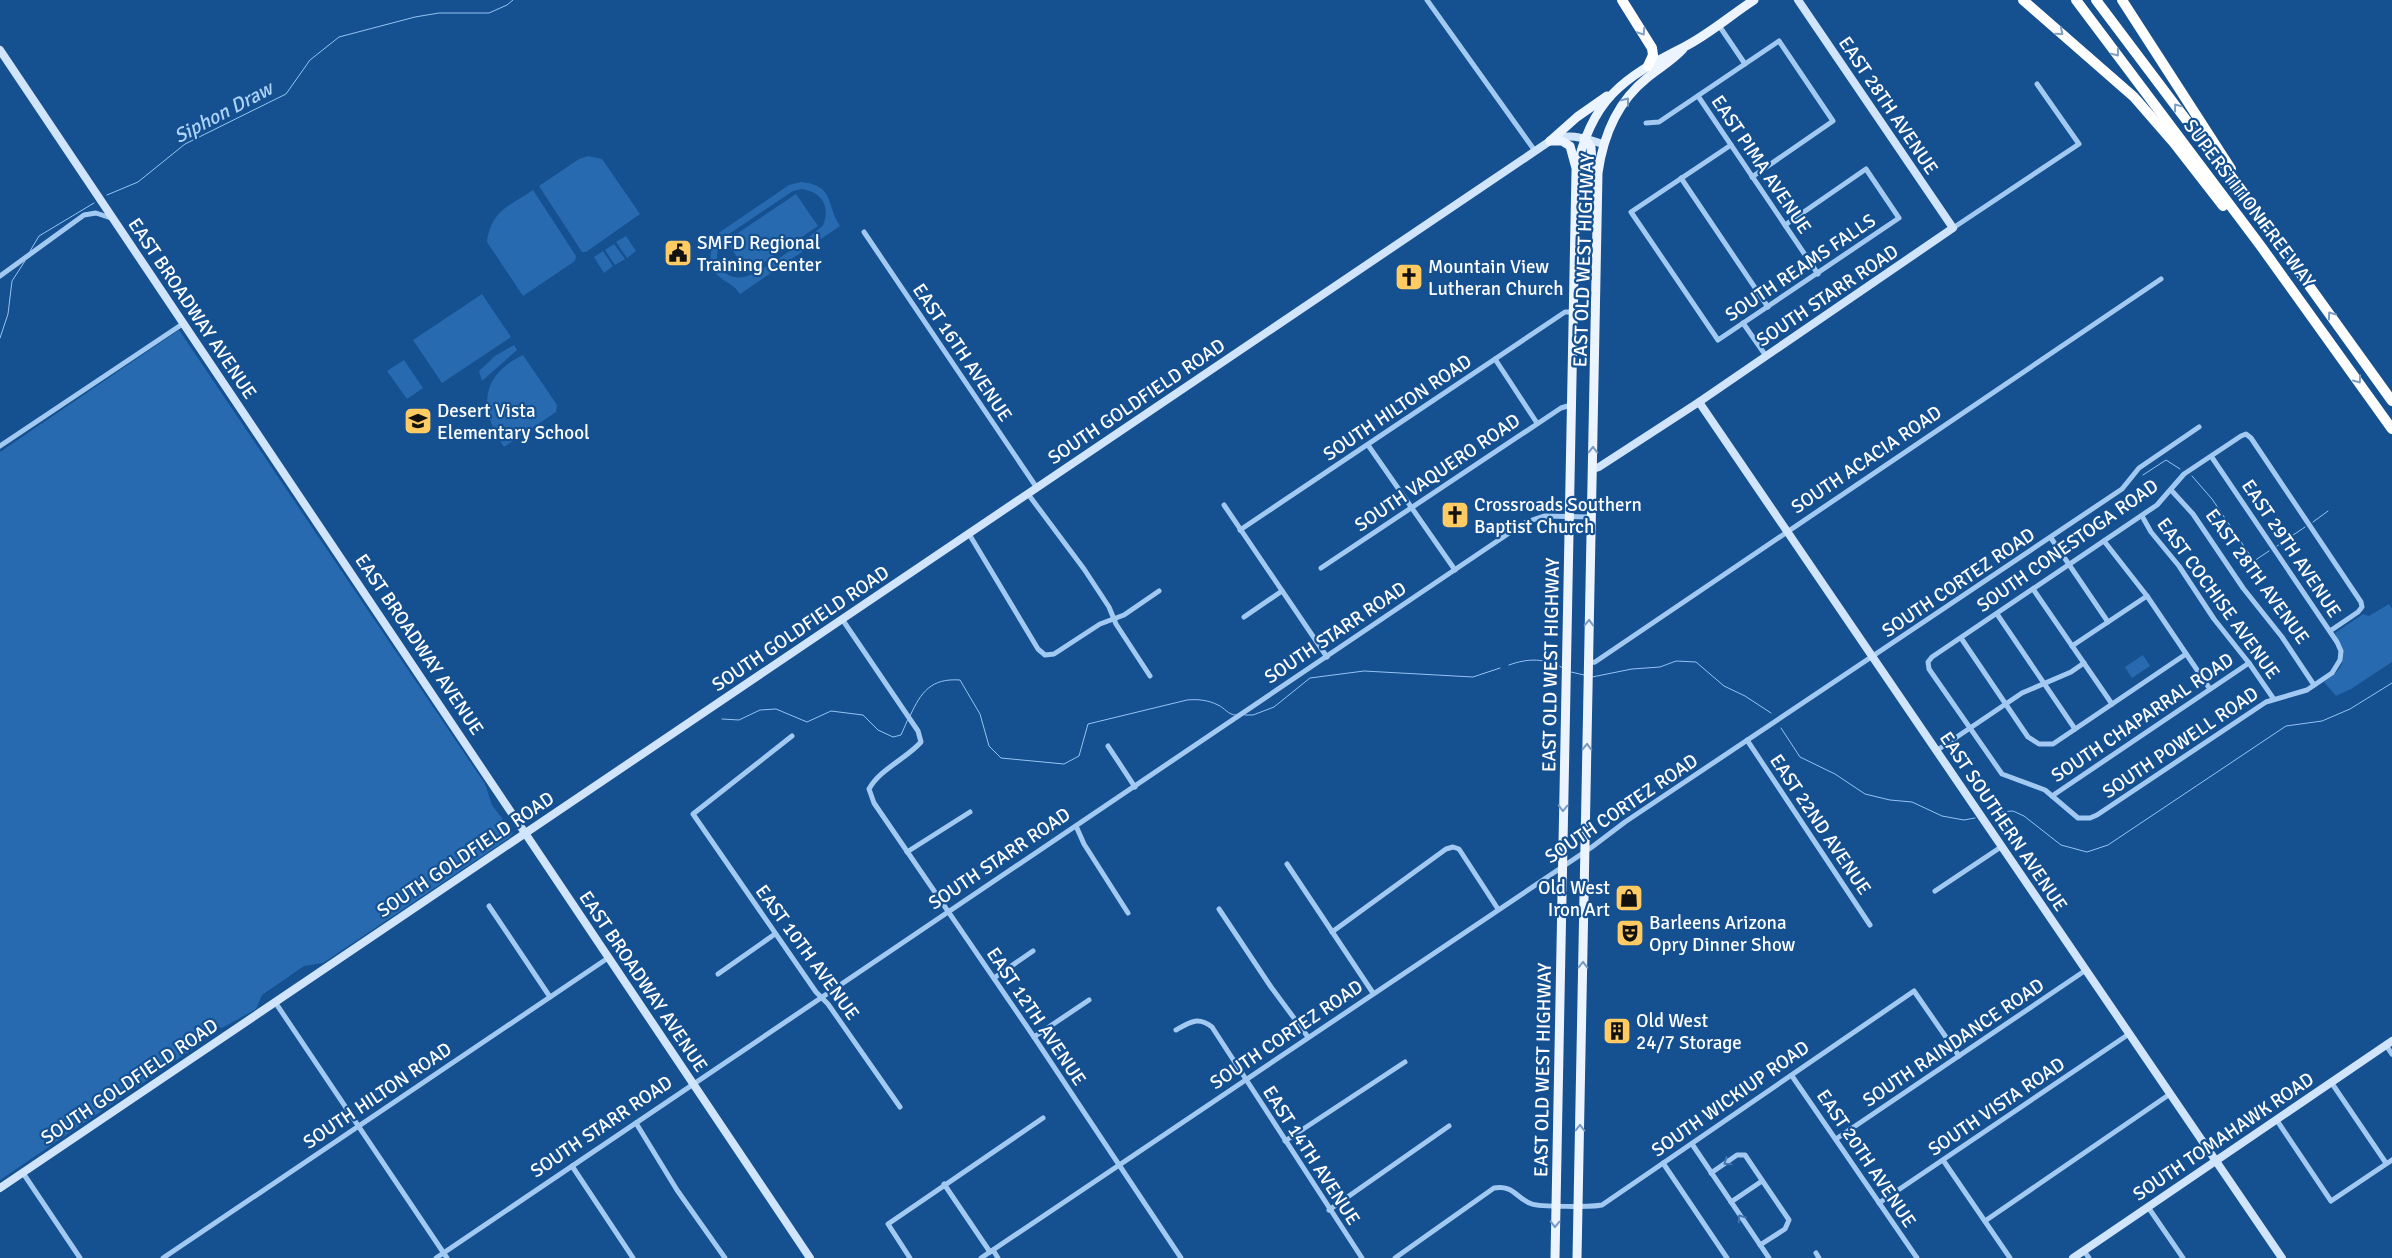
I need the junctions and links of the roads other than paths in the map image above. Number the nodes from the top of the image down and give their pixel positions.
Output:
1 (1427, 0) edge
2 (1622, 0) edge
3 (1754, 0) edge
4 (1798, 0) edge
5 (2023, 0) edge
6 (2076, 0) edge
7 (2096, 0) edge
8 (2122, 0) edge
9 (1718, 24) junction
10 (1685, 47) junction
11 (0, 50) edge
12 (1745, 64) junction
13 (1648, 66) junction
14 (2038, 84) dead end
15 (1619, 88) junction
16 (1698, 96) junction
17 (1646, 123) dead end
18 (1584, 138) junction
19 (1550, 141) junction
20 (1603, 144) junction
21 (1731, 145) junction
22 (1536, 151) junction
23 (1576, 171) junction
24 (1752, 177) junction
25 (1681, 178) junction
26 (1597, 217) junction
27 (114, 220) junction
28 (1785, 225) junction
29 (1953, 228) junction
30 (2269, 230) junction
31 (864, 232) dead end
32 (1818, 274) junction
33 (0, 276) edge
34 (2161, 279) dead end
35 (1768, 307) junction
36 (1572, 312) junction
37 (2309, 312) junction
38 (184, 323) junction
39 (1743, 323) junction
40 (2360, 354) junction
41 (1766, 356) junction
42 (1495, 359) junction
43 (2392, 395) edge
44 (2392, 401) edge
45 (1699, 402) junction
46 (1571, 405) junction
47 (1537, 423) junction
48 (2199, 427) dead end
49 (2392, 429) edge
50 (1368, 445) junction
51 (0, 446) edge
52 (2211, 456) junction
53 (1593, 469) junction
54 (1036, 488) junction
55 (2171, 490) junction
56 (1028, 494) junction
57 (1224, 504) dead end
58 (1411, 508) junction
59 (1569, 516) junction
60 (1592, 516) junction
61 (2142, 516) junction
62 (1240, 530) junction
63 (1787, 532) junction
64 (969, 534) junction
65 (2051, 538) junction
66 (2104, 541) junction
67 (2069, 565) junction
68 (1321, 568) dead end
69 (1455, 570) junction
70 (2033, 589) junction
71 (1160, 591) dead end
72 (1282, 591) junction
73 (2147, 596) junction
74 (1997, 614) junction
75 (1244, 617) dead end
76 (1114, 618) junction
77 (842, 619) junction
78 (2108, 622) junction
79 (2330, 631) junction
80 (1961, 638) junction
81 (2072, 646) junction
82 (2186, 654) junction
83 (1872, 656) junction
84 (1327, 657) junction
85 (2340, 660) joint
86 (2084, 663) junction
87 (2249, 663) junction
88 (1589, 672) junction
89 (1150, 676) dead end
90 (2044, 683) junction
91 (2314, 685) junction
92 (2210, 689) junction
93 (2273, 698) junction
94 (2005, 704) junction
95 (2112, 704) junction
96 (1970, 728) junction
97 (2075, 729) junction
98 (792, 736) dead end
99 (1747, 740) junction
100 (1108, 746) dead end
101 (1936, 751) junction
102 (1134, 787) junction
103 (2052, 796) junction
104 (970, 812) dead end
105 (1076, 826) junction
106 (526, 833) junction
107 (2002, 847) junction
108 (907, 852) junction
109 (1584, 852) junction
110 (1287, 864) dead end
111 (1563, 865) junction
112 (1935, 891) dead end
113 (489, 906) dead end
114 (1219, 909) dead end
115 (1498, 909) junction
116 (949, 911) junction
117 (1128, 913) dead end
118 (1870, 925) dead end
119 (1332, 932) junction
120 (775, 934) junction
121 (1034, 951) dead end
122 (608, 958) junction
123 (2086, 970) junction
124 (718, 974) dead end
125 (994, 978) junction
126 (1373, 993) junction
127 (550, 997) junction
128 (822, 997) junction
129 (1089, 1000) dead end
130 (275, 1002) junction
131 (1176, 1030) dead end
132 (2129, 1034) junction
133 (1034, 1037) junction
134 (1308, 1037) junction
135 (2389, 1043) edge
136 (2392, 1054) edge
137 (1959, 1056) junction
138 (1405, 1062) dead end
139 (1792, 1076) junction
140 (1245, 1079) junction
141 (2331, 1082) junction
142 (693, 1084) junction
143 (2170, 1094) junction
144 (900, 1107) dead end
145 (1042, 1118) dead end
146 (2276, 1119) junction
147 (636, 1122) junction
148 (358, 1126) junction
149 (1449, 1126) dead end
150 (1836, 1139) junction
151 (1285, 1141) junction
152 (1692, 1144) junction
153 (1944, 1160) junction
154 (2215, 1160) junction
155 (2392, 1160) edge
156 (1663, 1163) junction
157 (2386, 1164) junction
158 (1118, 1165) junction
159 (572, 1166) junction
160 (23, 1173) junction
161 (1711, 1173) junction
162 (1762, 1181) junction
163 (944, 1184) junction
164 (0, 1188) edge
165 (1731, 1202) junction
166 (1880, 1202) junction
167 (1556, 1205) junction
168 (1578, 1206) junction
169 (2148, 1207) junction
170 (1329, 1210) junction
171 (1985, 1221) junction
172 (1760, 1246) junction
173 (2084, 1250) junction
174 (991, 1251) junction
175 (172, 1252) junction
176 (444, 1252) junction
177 (80, 1258) edge
178 (163, 1258) edge
179 (177, 1258) edge
180 (436, 1258) edge
181 (447, 1258) edge
182 (633, 1258) edge
183 (725, 1258) edge
184 (810, 1258) edge
185 (910, 1258) edge
186 (981, 1258) edge
187 (998, 1258) edge
188 (1181, 1258) edge
189 (1362, 1258) edge
190 (1395, 1258) edge
191 (1555, 1258) edge
192 (1577, 1258) edge
193 (1727, 1258) edge
194 (1769, 1258) edge
195 (1917, 1258) edge
196 (2010, 1258) edge
197 (2073, 1258) edge
198 (2089, 1258) edge
199 (2183, 1258) edge
200 (2282, 1258) edge

1 - 22 street
2 -> 13 highway
3 - 9 main road
4 - 29 main road, EAST 28TH AVENUE
5 -> 37 highway
6 -> 37 highway, SUPERSTITION FREEWAY
30 -> 7 highway, SUPERSTITION FREEWAY
8 - 30 highway
9 - 10 main road
9 - 12 street
10 - 13 main road, EAST OLD WEST HIGHWAY
20 -> 10 main road, EAST OLD WEST HIGHWAY
11 - 27 main road, EAST BROADWAY AVENUE
12 - 16 street
12 - 24 street
13 - 15 main road, EAST OLD WEST HIGHWAY
14 - 29 street, SOUTH STARR ROAD
15 - 18 main road, EAST OLD WEST HIGHWAY
15 - 19 main road
16 - 17 street
16 - 21 street, EAST PIMA AVENUE
18 - 19 main road, SOUTH GOLDFIELD ROAD
18 - 20 main road, SOUTH GOLDFIELD ROAD
18 - 23 main road, EAST OLD WEST HIGHWAY
18 - 26 main road
19 - 22 main road, SOUTH GOLDFIELD ROAD
19 - 23 main road
20 - 26 main road, EAST OLD WEST HIGHWAY
21 - 24 street, EAST PIMA AVENUE
21 - 25 street
22 - 54 main road, SOUTH GOLDFIELD ROAD
23 - 36 main road, EAST OLD WEST HIGHWAY
24 - 28 street, EAST PIMA AVENUE
25 - 35 street
25 - 39 street, SOUTH REAMS FALLS
53 -> 26 main road, EAST OLD WEST HIGHWAY
27 - 33 street
27 - 38 main road, EAST BROADWAY AVENUE
28 - 32 street, EAST PIMA AVENUE
28 - 32 street, SOUTH REAMS FALLS
29 - 41 main road, SOUTH STARR ROAD
40 -> 30 highway, SUPERSTITION FREEWAY
31 - 54 street, EAST 16TH AVENUE
32 - 35 street, SOUTH REAMS FALLS
34 - 63 street, SOUTH ACACIA ROAD
35 - 39 street, SOUTH REAMS FALLS
36 - 42 street, SOUTH HILTON ROAD
36 - 46 main road, EAST OLD WEST HIGHWAY
37 -> 49 highway, SUPERSTITION FREEWAY
38 - 51 street
38 - 106 main road, EAST BROADWAY AVENUE
39 - 41 street
40 - 43 highway
40 - 44 highway, SUPERSTITION FREEWAY
41 - 45 main road, SOUTH STARR ROAD
42 - 47 street
42 - 50 street, SOUTH HILTON ROAD
45 - 53 main road, SOUTH STARR ROAD
45 - 63 main road, EAST SOUTHERN AVENUE
46 - 47 street, SOUTH VAQUERO ROAD
46 - 59 main road, EAST OLD WEST HIGHWAY
47 - 58 street, SOUTH VAQUERO ROAD
48 - 65 street, SOUTH CORTEZ ROAD
50 - 58 street
50 - 62 street, SOUTH HILTON ROAD
52 - 55 street, SOUTH CONESTOGA ROAD
52 - 79 street, EAST 29TH AVENUE
52 - 79 street, SOUTH CONESTOGA ROAD
53 - 60 main road, EAST OLD WEST HIGHWAY
54 - 56 main road, SOUTH GOLDFIELD ROAD
55 - 61 street, SOUTH CONESTOGA ROAD
55 - 91 street, EAST 28TH AVENUE
56 - 64 main road, SOUTH GOLDFIELD ROAD
56 - 76 street
57 - 62 street
58 - 68 street, SOUTH VAQUERO ROAD
58 - 69 street
59 - 60 street, SOUTH STARR ROAD
59 - 69 street, SOUTH STARR ROAD
59 -> 111 main road, EAST OLD WEST HIGHWAY
88 -> 60 main road, EAST OLD WEST HIGHWAY
61 - 66 street, SOUTH CONESTOGA ROAD
61 - 87 street, EAST COCHISE AVENUE
62 - 72 street
63 - 83 main road, EAST SOUTHERN AVENUE
63 - 88 street, SOUTH ACACIA ROAD
64 - 76 street
64 - 77 main road, SOUTH GOLDFIELD ROAD
65 - 67 street
65 - 83 street, SOUTH CORTEZ ROAD
66 - 67 street, SOUTH CONESTOGA ROAD
66 - 73 street
67 - 70 street, SOUTH CONESTOGA ROAD
67 - 78 street
69 - 84 street, SOUTH STARR ROAD
70 - 74 street, SOUTH CONESTOGA ROAD
70 - 81 street
71 - 76 street
72 - 75 street
72 - 84 street
73 - 78 street
73 - 82 street
74 - 80 street, SOUTH CONESTOGA ROAD
74 - 90 street
76 - 89 street
77 - 106 main road, SOUTH GOLDFIELD ROAD
77 - 108 street, EAST 12TH AVENUE
78 - 81 street
79 - 85 street, EAST 29TH AVENUE
80 - 94 street
80 - 96 street, SOUTH CONESTOGA ROAD
81 - 86 street
82 - 92 street
82 - 95 street
83 - 99 street, SOUTH CORTEZ ROAD
83 - 101 main road, EAST SOUTHERN AVENUE
84 - 102 street, SOUTH STARR ROAD
85 - 91 street, SOUTH POWELL ROAD
86 - 90 street
86 - 95 street
87 - 92 street, SOUTH CHAPARRAL ROAD
87 - 93 street, EAST COCHISE AVENUE
109 -> 88 main road, EAST OLD WEST HIGHWAY
90 - 94 street
90 - 97 street
91 - 93 street, SOUTH POWELL ROAD
92 - 103 street, SOUTH CHAPARRAL ROAD
93 - 103 street, SOUTH POWELL ROAD
94 - 96 street
94 - 97 street
95 - 97 street
96 - 101 street
96 - 103 street
98 - 120 street, EAST 10TH AVENUE
99 - 109 street, SOUTH CORTEZ ROAD
99 - 118 street, EAST 22ND AVENUE
100 - 102 street
101 - 107 main road, EAST SOUTHERN AVENUE
102 - 105 street, SOUTH STARR ROAD
104 - 108 street
105 - 116 street, SOUTH STARR ROAD
105 - 117 street
106 - 122 main road, EAST BROADWAY AVENUE
106 - 130 main road, SOUTH GOLDFIELD ROAD
107 - 112 street
107 - 123 main road, EAST SOUTHERN AVENUE
108 - 116 street, EAST 12TH AVENUE
109 - 111 street, SOUTH CORTEZ ROAD
168 -> 109 main road, EAST OLD WEST HIGHWAY
110 - 119 street
111 - 115 street, SOUTH CORTEZ ROAD
111 - 167 main road, EAST OLD WEST HIGHWAY
113 - 127 street
114 - 134 street
115 - 119 street
115 - 126 street, SOUTH CORTEZ ROAD
116 - 125 street, EAST 12TH AVENUE
116 - 128 street, SOUTH STARR ROAD
119 - 126 street
120 - 124 street
120 - 128 street, EAST 10TH AVENUE
121 - 125 street
122 - 127 street, SOUTH HILTON ROAD
122 - 142 main road, EAST BROADWAY AVENUE
123 - 132 main road, EAST SOUTHERN AVENUE
123 - 137 street, SOUTH RAINDANCE ROAD
125 - 133 street, EAST 12TH AVENUE
126 - 134 street, SOUTH CORTEZ ROAD
127 - 148 street, SOUTH HILTON ROAD
128 - 142 street, SOUTH STARR ROAD
128 - 144 street, EAST 10TH AVENUE
129 - 133 street
130 - 148 street
130 - 160 main road, SOUTH GOLDFIELD ROAD
131 - 140 street, EAST 14TH AVENUE
132 - 143 main road, EAST SOUTHERN AVENUE
132 - 153 street, SOUTH VISTA ROAD
133 - 158 street, EAST 12TH AVENUE
134 - 140 street, SOUTH CORTEZ ROAD
135 - 136 street
135 - 141 main road, SOUTH TOMAHAWK ROAD
137 - 139 street, SOUTH WICKIUP ROAD
137 - 150 street, SOUTH RAINDANCE ROAD
138 - 151 street
139 - 150 street, EAST 20TH AVENUE
139 - 152 street, SOUTH WICKIUP ROAD
140 - 151 street, EAST 14TH AVENUE
140 - 158 street, SOUTH CORTEZ ROAD
141 - 146 main road, SOUTH TOMAHAWK ROAD
141 - 157 street
142 - 147 street, SOUTH STARR ROAD
142 - 184 main road, EAST BROADWAY AVENUE
143 - 154 main road, EAST SOUTHERN AVENUE
143 - 171 street
145 - 163 street
146 - 154 main road, SOUTH TOMAHAWK ROAD
146 - 157 street
147 - 159 street, SOUTH STARR ROAD
147 - 183 street
148 - 175 street, SOUTH HILTON ROAD
148 - 176 street
149 - 170 street
150 - 166 street, EAST 20TH AVENUE
151 - 170 street, EAST 14TH AVENUE
152 - 156 street, SOUTH WICKIUP ROAD
152 - 161 street
153 - 166 street, SOUTH VISTA ROAD
153 - 171 street
154 - 169 main road, SOUTH TOMAHAWK ROAD
154 - 200 main road, EAST SOUTHERN AVENUE
155 - 157 street
156 - 168 street, SOUTH WICKIUP ROAD
156 - 193 street
158 - 174 street, SOUTH CORTEZ ROAD
158 - 188 street, EAST 12TH AVENUE
159 - 176 street, SOUTH STARR ROAD
159 - 182 street
160 - 164 main road, SOUTH GOLDFIELD ROAD
160 - 177 street
162 -> 161 street
161 - 165 street
162 - 165 street
162 - 172 street
163 - 174 street
163 - 185 street
172 -> 165 street
166 - 195 street, EAST 20TH AVENUE
167 - 168 street, SOUTH WICKIUP ROAD
167 - 190 street
167 -> 191 main road, EAST OLD WEST HIGHWAY
168 - 192 main road, EAST OLD WEST HIGHWAY
169 - 173 main road, SOUTH TOMAHAWK ROAD
169 - 199 street
170 - 189 street, EAST 14TH AVENUE
171 - 196 street
172 - 194 street
173 - 197 main road, SOUTH TOMAHAWK ROAD
173 - 198 street
174 - 186 street, SOUTH CORTEZ ROAD
174 - 187 street
175 - 178 street, SOUTH HILTON ROAD
175 - 179 street
176 - 180 street, SOUTH STARR ROAD
176 - 181 street

